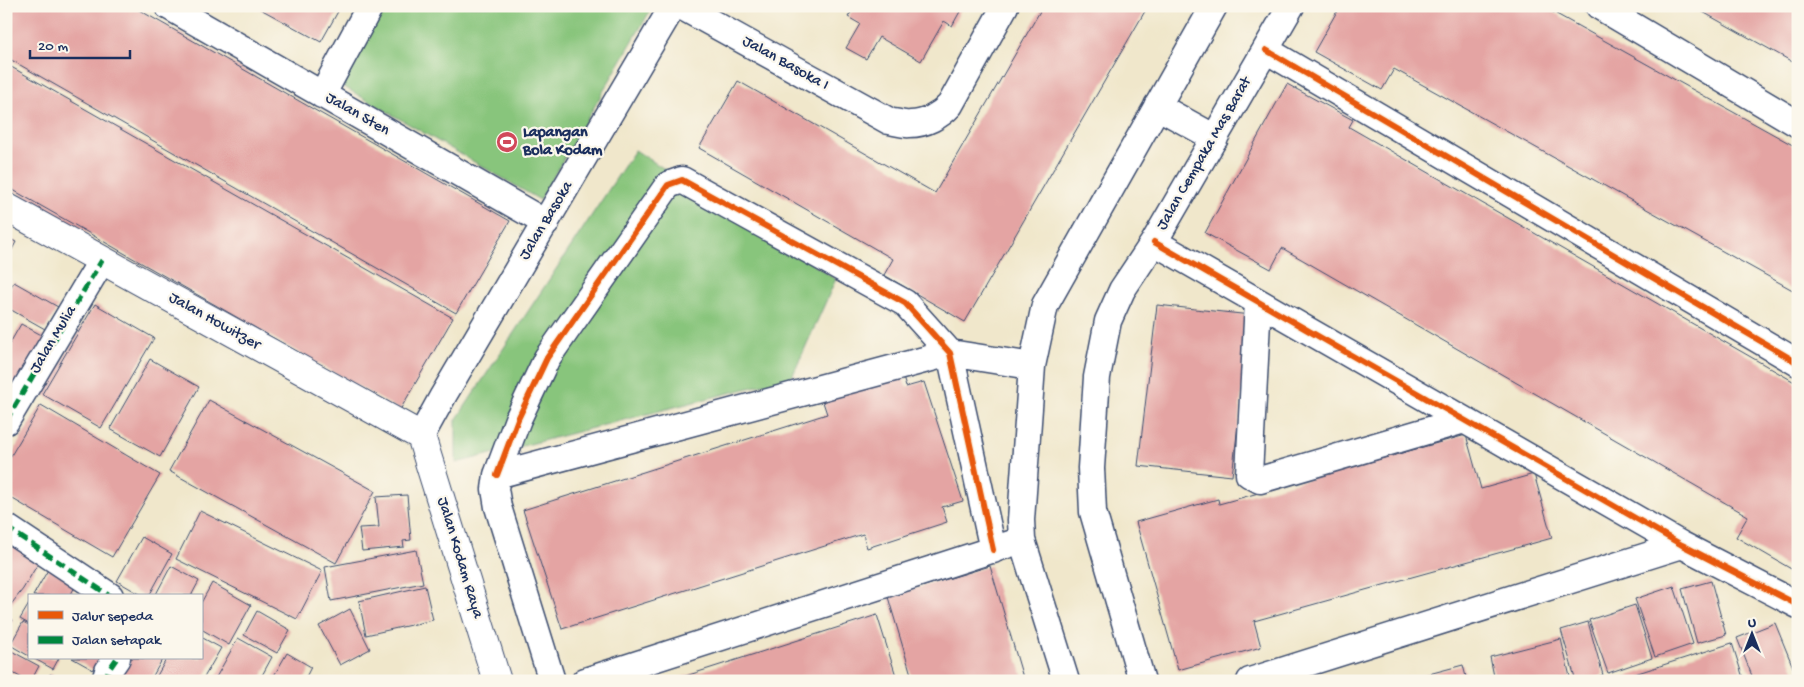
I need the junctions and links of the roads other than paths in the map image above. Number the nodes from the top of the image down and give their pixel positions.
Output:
1 (168, 6) edge
2 (370, 6) edge
3 (673, 6) edge
4 (681, 6) edge
5 (1005, 6) edge
6 (1214, 6) edge
7 (1291, 6) edge
8 (1599, 6) edge
9 (1266, 50) junction
10 (322, 95) junction
11 (1157, 106) junction
12 (1798, 124) edge
13 (1214, 138) junction
14 (6, 208) edge
15 (546, 223) junction
16 (1154, 242) junction
17 (102, 260) junction
18 (1258, 302) junction
19 (950, 353) junction
20 (1798, 363) edge
21 (1032, 366) junction
22 (1464, 420) junction
23 (6, 421) edge
24 (421, 436) junction
25 (497, 475) junction
26 (6, 527) edge
27 (1022, 540) junction
28 (1682, 545) junction
29 (993, 550) junction
30 (107, 594) edge
31 (1798, 605) edge
32 (116, 660) edge
33 (105, 681) edge
34 (497, 681) edge
35 (552, 681) edge
36 (585, 681) edge
37 (1066, 681) edge
38 (1142, 681) edge
39 (1250, 681) edge

1 - 10 street, Jalan Sten
2 - 10 street
3 - 15 street, Jalan Basoka
4 - 5 street, Jalan Basoka I
6 - 11 street
7 - 9 street, Jalan Cempaka Mas Barat
8 - 12 street
9 - 13 street, Jalan Cempaka Mas Barat
9 - 20 street
10 - 15 street, Jalan Sten
11 - 13 street
11 - 21 street
13 - 16 street, Jalan Cempaka Mas Barat
14 - 17 street, Jalan Howitzer
15 - 24 street, Jalan Basoka
16 - 18 street
16 - 38 street, Jalan Cempaka Mas Barat
17 - 23 street, Jalan Mulia
17 - 24 street, Jalan Howitzer
18 - 22 street
18 - 22 street
19 - 21 street
19 - 25 street
19 - 25 street
19 - 29 street
21 - 27 street
22 - 28 street
24 - 34 street, Jalan Kodam Raya
25 - 35 street
26 - 30 street
27 - 29 street
27 - 37 street
28 - 31 street
28 - 39 street
29 - 36 street
32 - 33 street

